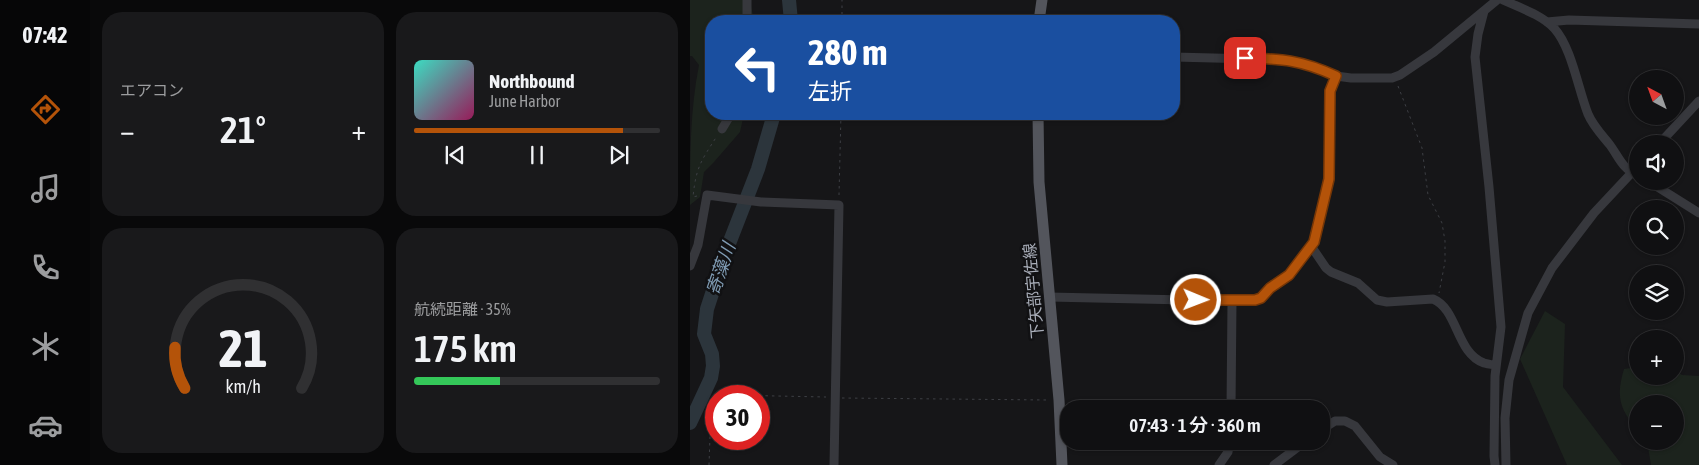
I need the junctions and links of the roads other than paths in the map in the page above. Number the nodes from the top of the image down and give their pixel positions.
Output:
1 (747, 0) edge
2 (1042, 0) edge
3 (1497, 0) edge
4 (1503, 0) edge
5 (1484, 11) junction
6 (747, 15) edge
7 (1040, 15) edge
8 (1547, 22) junction
9 (1699, 24) edge
10 (1180, 57) edge
11 (1336, 76) junction
12 (1699, 101) edge
13 (727, 120) edge
14 (1038, 120) edge
15 (722, 129) road end
16 (1667, 135) edge
17 (1629, 170) edge
18 (1629, 178) edge
19 (1662, 190) edge
20 (1699, 213) edge
21 (1311, 246) junction
22 (690, 266) edge
23 (1049, 297) junction
24 (1232, 301) junction
25 (1496, 365) junction
26 (1232, 400) edge
27 (1330, 424) edge
28 (1228, 450) edge
29 (1294, 450) edge
30 (834, 465) edge
31 (1062, 465) edge
32 (1219, 465) edge
33 (1274, 465) edge
34 (1393, 465) edge
35 (1495, 465) edge
36 (1506, 465) edge

1 - 6 street
2 - 7 main road
3 - 5 street
4 - 8 street
5 - 11 street
5 - 25 street
8 - 9 street
8 - 17 street
10 - 11 street
11 - 21 street
12 - 16 street
13 - 15 street
14 - 23 main road, 下矢部宇佐線
18 - 36 street
19 - 20 street
21 - 24 street
21 - 25 street
22 - 30 street
23 - 24 street
23 - 31 main road, 下矢部宇佐線
24 - 26 street
25 - 35 street
27 - 34 street
28 - 32 street
29 - 33 street

